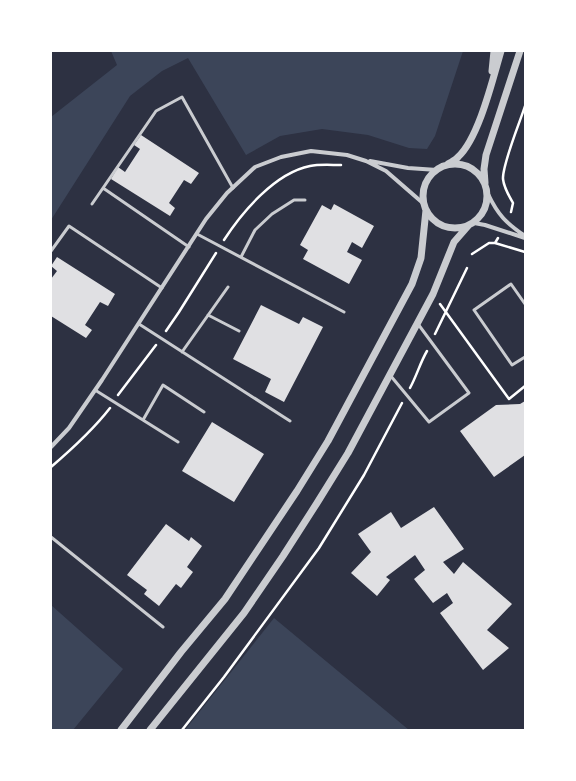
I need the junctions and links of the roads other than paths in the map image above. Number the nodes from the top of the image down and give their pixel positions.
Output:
1 (494, 51) edge
2 (501, 51) edge
3 (520, 52) edge
4 (491, 86) junction
5 (360, 159) junction
6 (447, 165) junction
7 (437, 170) junction
8 (485, 183) junction
9 (103, 188) junction
10 (233, 188) junction
11 (488, 194) junction
12 (305, 200) dead end
13 (92, 204) dead end
14 (425, 207) junction
15 (471, 224) junction
16 (197, 234) junction
17 (525, 237) edge
18 (188, 247) junction
19 (51, 251) edge
20 (241, 257) junction
21 (228, 287) dead end
22 (162, 288) junction
23 (525, 304) edge
24 (344, 312) dead end
25 (208, 315) junction
26 (139, 324) junction
27 (417, 324) junction
28 (239, 331) dead end
29 (182, 352) junction
30 (525, 356) edge
31 (390, 375) junction
32 (95, 390) junction
33 (204, 412) dead end
34 (143, 420) junction
35 (290, 421) dead end
36 (178, 442) dead end
37 (51, 447) edge
38 (51, 537) edge
39 (163, 627) dead end
40 (121, 730) edge
41 (150, 730) edge

1 - 4 street
2 - 4 street
3 - 8 street
4 - 6 street
5 - 7 street
5 - 10 street
5 - 14 street
6 - 7 street
6 - 8 street
7 - 14 street
8 - 11 street
9 - 10 lane
9 - 13 lane
9 - 18 lane
10 - 16 street
11 - 15 street
11 - 17 street
12 - 20 lane
14 - 15 street
14 - 40 street
15 - 17 street
15 - 27 street
16 - 18 street
16 - 20 lane
18 - 22 street
19 - 22 lane
20 - 24 lane
21 - 25 lane
22 - 26 street
23 - 30 lane
25 - 28 lane
25 - 29 lane
26 - 29 lane
26 - 32 street
27 - 31 street
27 - 31 lane
29 - 35 lane
31 - 41 street
32 - 34 lane
32 - 37 street
33 - 34 lane
34 - 36 lane
38 - 39 lane

